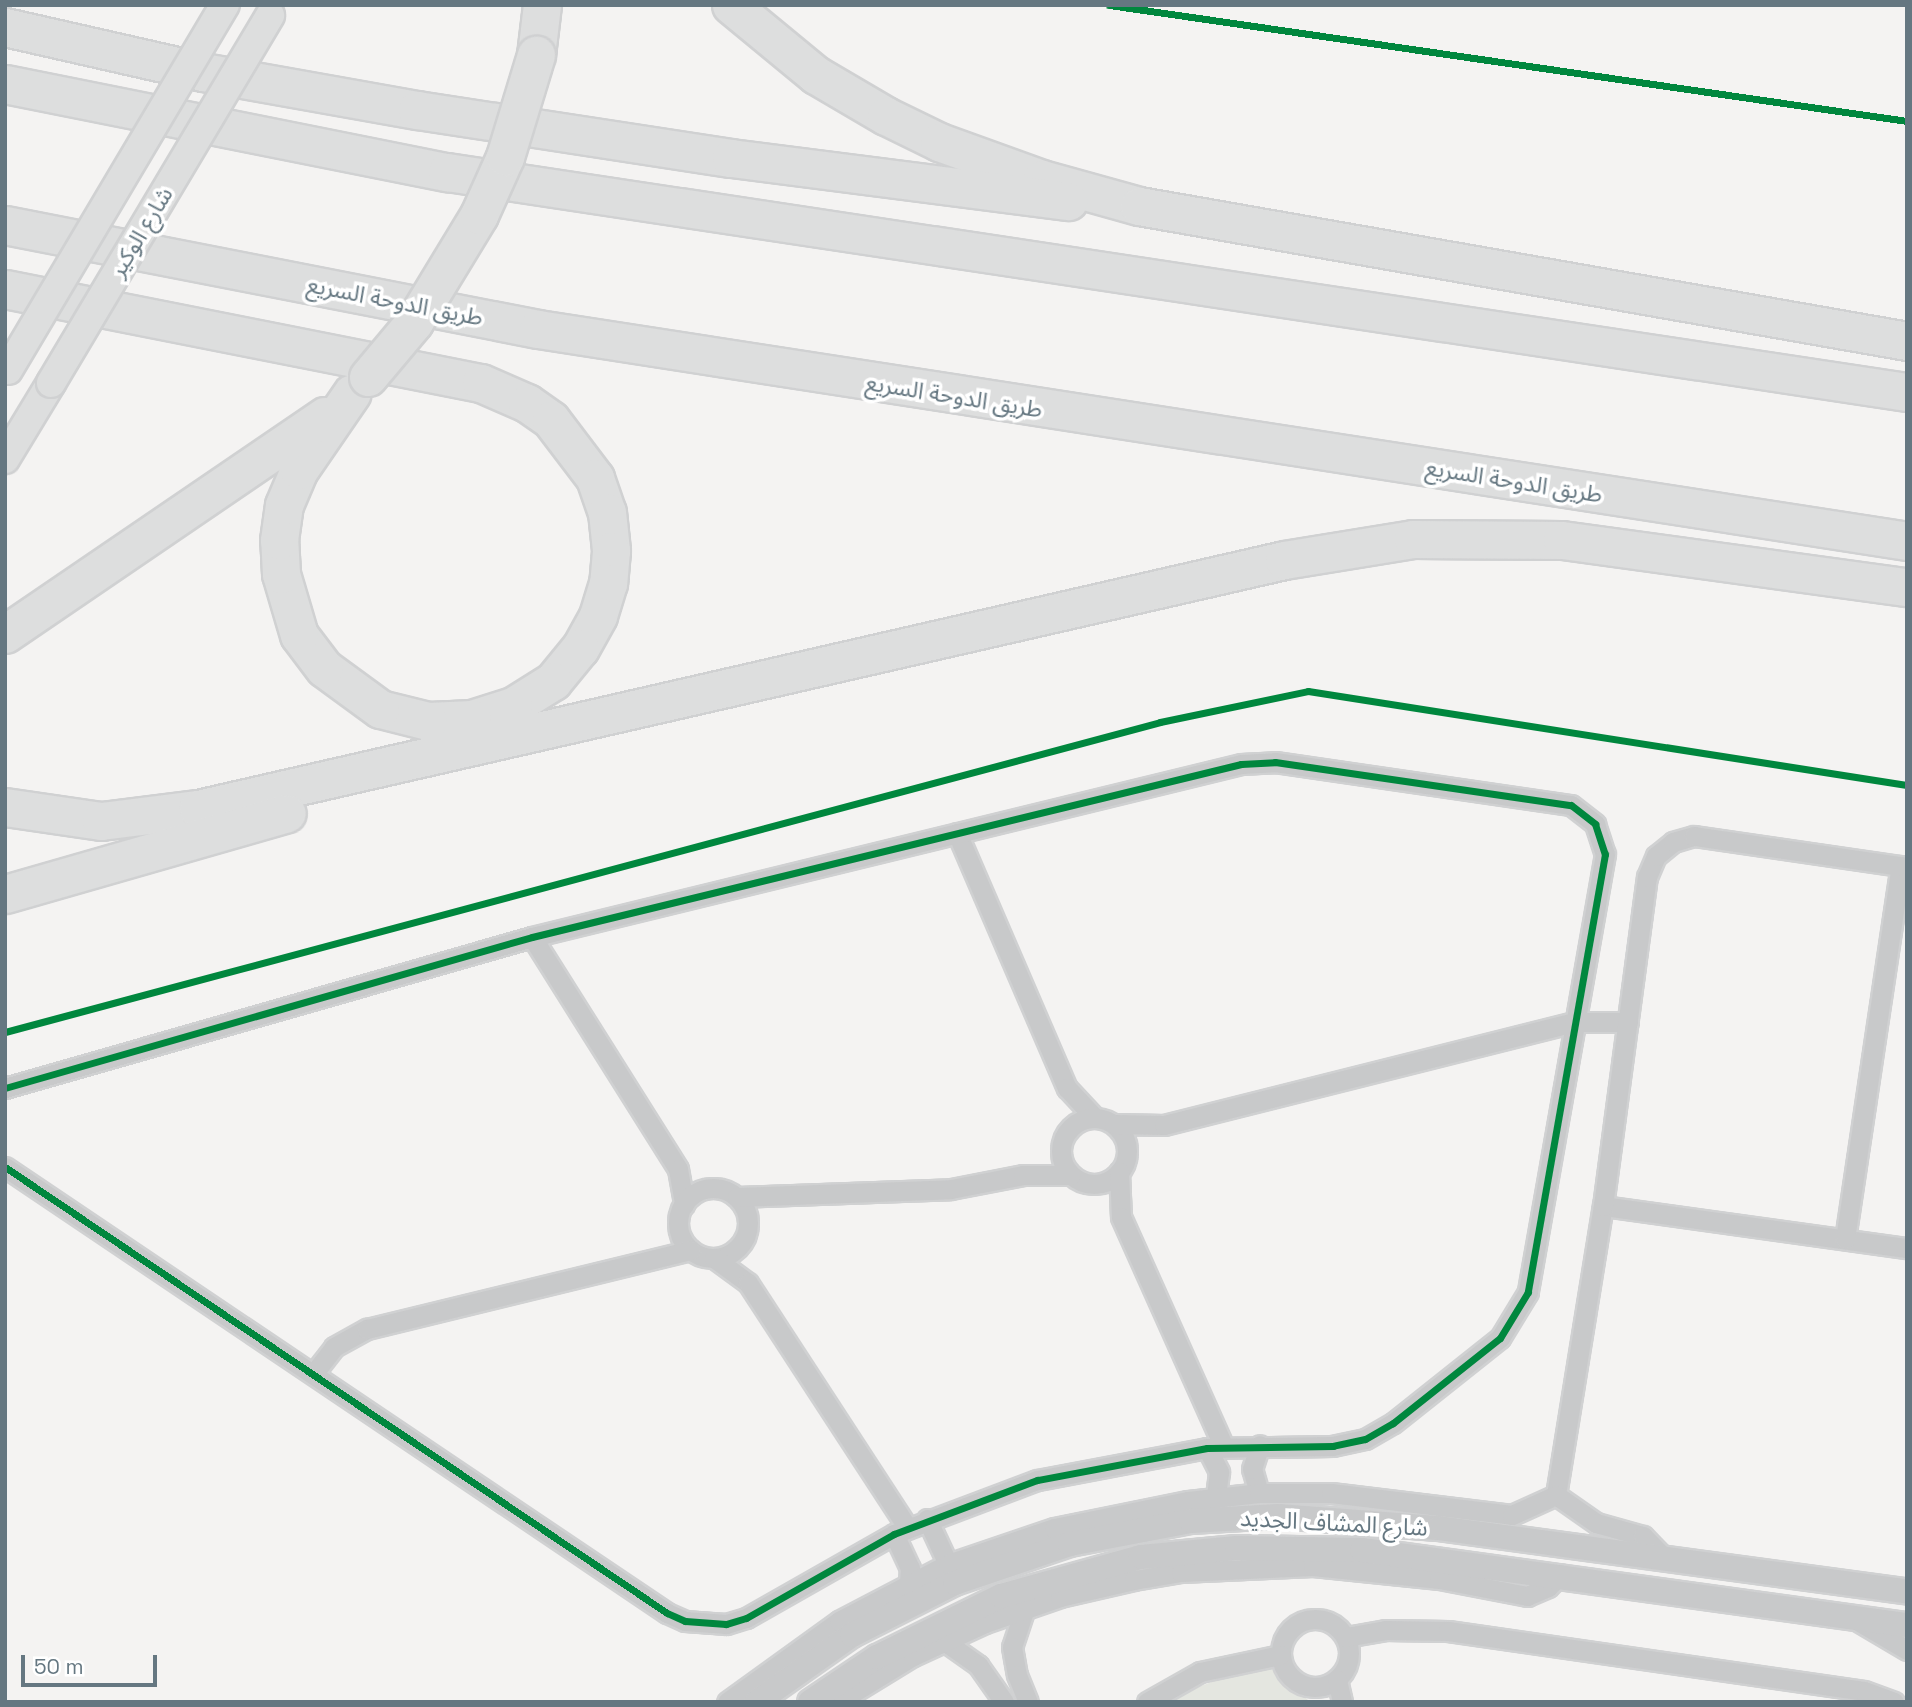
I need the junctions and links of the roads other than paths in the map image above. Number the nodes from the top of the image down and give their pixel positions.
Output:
1 (225, 5) edge
2 (542, 5) edge
3 (732, 5) edge
4 (273, 10) edge
5 (5, 27) edge
6 (5, 84) edge
7 (1139, 206) junction
8 (5, 225) edge
9 (5, 289) edge
10 (1907, 341) edge
11 (6, 372) edge
12 (360, 385) junction
13 (1907, 392) edge
14 (5, 459) edge
15 (1907, 541) edge
16 (1907, 587) edge
17 (5, 634) edge
18 (490, 746) junction
19 (5, 807) edge
20 (957, 833) junction
21 (1904, 867) edge
22 (5, 894) edge
23 (532, 937) junction
24 (1574, 1021) junction
25 (1628, 1022) junction
26 (5, 1088) edge
27 (1067, 1088) junction
28 (1094, 1117) junction
29 (1114, 1124) junction
30 (1164, 1125) junction
31 (1064, 1137) junction
32 (1123, 1165) junction
33 (5, 1167) edge
34 (678, 1169) junction
35 (1023, 1175) junction
36 (1080, 1180) junction
37 (711, 1188) junction
38 (737, 1197) junction
39 (779, 1198) junction
40 (684, 1204) junction
41 (1603, 1206) junction
42 (1121, 1217) junction
43 (679, 1228) junction
44 (746, 1230) junction
45 (1845, 1239) junction
46 (1907, 1248) edge
47 (691, 1250) junction
48 (653, 1255) junction
49 (714, 1258) junction
50 (748, 1283) junction
51 (314, 1373) junction
52 (1260, 1445) junction
53 (1216, 1447) junction
54 (1259, 1493) junction
55 (1556, 1495) junction
56 (1216, 1498) junction
57 (1464, 1508) junction
58 (926, 1519) junction
59 (1438, 1528) junction
60 (901, 1531) junction
61 (1666, 1560) junction
62 (948, 1564) junction
63 (1560, 1574) junction
64 (909, 1582) junction
65 (1907, 1591) edge
66 (1025, 1608) junction
67 (1852, 1616) junction
68 (1907, 1625) edge
69 (1346, 1637) junction
70 (944, 1641) junction
71 (1907, 1650) edge
72 (1280, 1655) junction
73 (1337, 1679) junction
74 (1313, 1694) edge
75 (727, 1702) edge
76 (757, 1702) edge
77 (810, 1702) edge
78 (838, 1702) edge
79 (1004, 1702) edge
80 (1028, 1702) edge
81 (1147, 1702) edge
82 (1342, 1702) edge
83 (1894, 1702) edge

1 - 11 main road, شارع الوكير, bridge
2 - 12 highway, bridge
3 - 7 highway
4 - 14 main road, شارع الوكير, bridge
5 - 7 highway
6 - 13 highway
7 - 10 highway
8 - 15 highway, طريق الدوحة السريع
9 - 12 highway
12 - 17 highway
16 - 18 highway
18 - 19 highway
18 - 22 highway
20 - 23 street
20 - 24 street
20 - 27 street
21 - 25 street
21 - 45 street
23 - 26 street
23 - 34 street
24 - 25 street
24 - 30 street
24 - 52 street
25 - 41 street
27 - 28 street
27 - 31 street
28 - 29 street
28 - 31 street
29 - 30 street
29 - 32 street
30 - 32 street
31 - 35 street
31 - 36 street
32 - 36 street
32 - 42 street
33 - 51 street
34 - 37 street
34 - 40 street
35 - 36 street
35 - 39 street
36 - 42 street
37 - 38 street
37 - 40 street
38 - 39 street
38 - 44 street
39 - 44 street
40 - 43 street
41 - 45 street
41 - 55 street
42 - 53 street
43 - 47 street
43 - 48 street
44 - 49 street
44 - 50 street
45 - 46 street
47 - 48 street
47 - 49 street
48 - 51 street
49 - 50 street
50 - 60 street
51 - 60 street
52 - 53 street
52 - 54 street
53 - 56 street
53 - 58 street
54 - 56 street
54 - 57 street
55 - 57 street
55 - 61 street
56 - 62 street
57 - 59 street
58 - 60 street
58 - 62 street
59 - 61 street, شارع المشاف الجديد
59 - 76 street, شارع المشاف الجديد
60 - 64 street
61 - 65 street, شارع المشاف الجديد
62 - 64 street
63 - 66 street
63 - 67 street, شارع المشاف الجديد
63 - 77 street, شارع المشاف الجديد
64 - 75 street
66 - 70 street
66 - 80 street
67 - 68 street, شارع المشاف الجديد
67 - 71 street
69 - 72 street
69 - 73 street
69 - 83 street
70 - 78 street
70 - 79 street
72 - 74 street
72 - 81 street
73 - 74 street
73 - 82 street

